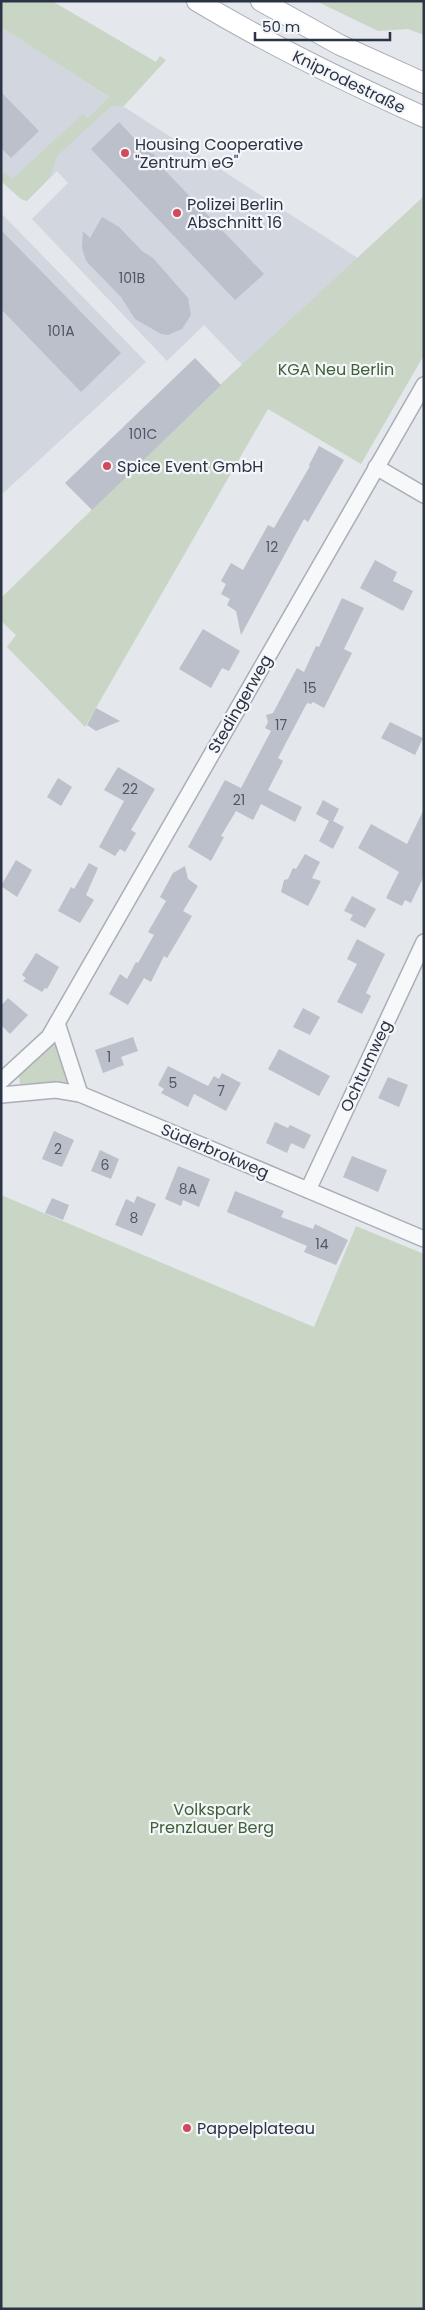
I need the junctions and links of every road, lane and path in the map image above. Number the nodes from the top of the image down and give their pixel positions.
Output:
1 (197, 1) edge
2 (261, 1) edge
3 (424, 83) edge
4 (424, 117) edge
5 (424, 385) edge
6 (376, 467) junction
7 (424, 495) edge
8 (424, 942) edge
9 (57, 1022) junction
10 (1, 1081) edge
11 (80, 1094) junction
12 (1, 1095) edge
13 (308, 1190) junction
14 (424, 1239) edge

1 - 4 main road, Kniprodestraße
2 - 3 main road, Kniprodestraße
5 - 6 street, Stedingerweg
6 - 7 street
6 - 9 street, Stedingerweg
8 - 13 street, Ochtumweg
9 - 10 street, Stedingerweg
9 - 11 street
11 - 12 street, Süderbrokweg
11 - 13 street, Süderbrokweg
13 - 14 street, Süderbrokweg

